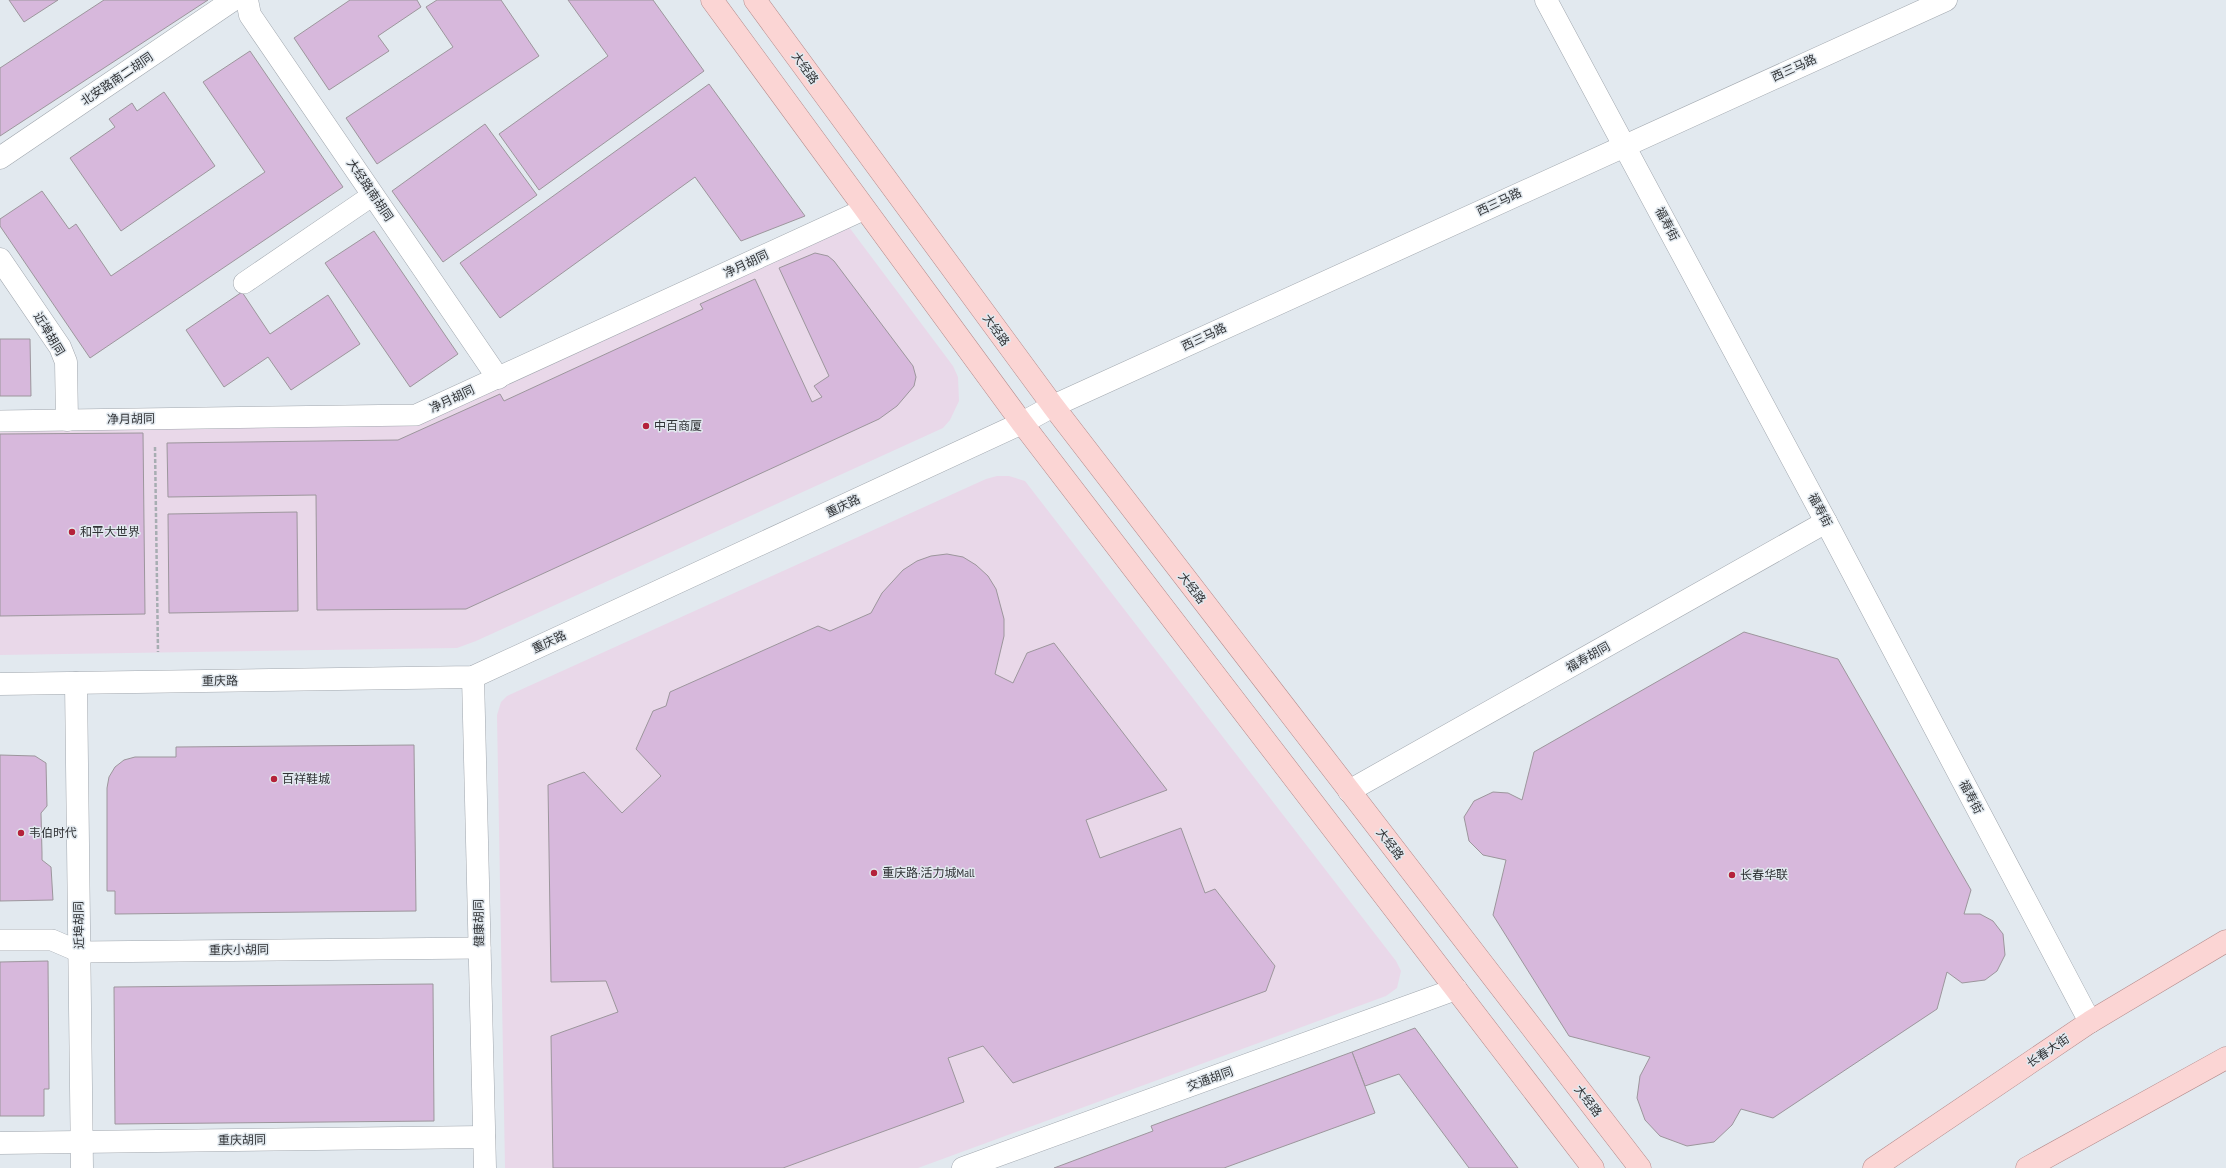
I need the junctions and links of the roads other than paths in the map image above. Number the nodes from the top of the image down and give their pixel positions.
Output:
1 (234, 0) edge
2 (247, 0) edge
3 (712, 0) edge
4 (755, 0) edge
5 (1546, 0) edge
6 (1946, 0) edge
7 (1625, 145) junction
8 (0, 158) edge
9 (373, 195) junction
10 (865, 209) junction
11 (0, 259) edge
12 (244, 283) dead end
13 (498, 378) junction
14 (1053, 406) junction
15 (67, 420) junction
16 (0, 421) edge
17 (1022, 423) junction
18 (1826, 522) junction
19 (473, 677) junction
20 (76, 683) junction
21 (0, 684) edge
22 (1349, 791) junction
23 (0, 940) edge
24 (2226, 941) edge
25 (480, 948) junction
26 (80, 952) junction
27 (1456, 989) junction
28 (2090, 1022) junction
29 (2226, 1058) edge
30 (484, 1137) junction
31 (82, 1142) junction
32 (0, 1143) edge
33 (82, 1168) edge
34 (485, 1168) edge
35 (963, 1168) edge
36 (1594, 1168) edge
37 (1640, 1168) edge
38 (1874, 1168) edge
39 (2027, 1168) edge

1 - 8 street, 北安路南二胡同
2 - 9 street, 大经路南胡同
3 - 10 main road
4 - 14 main road, 大经路
5 - 7 street, 福寿街
6 - 7 street, 西三马路
7 - 14 street, 西三马路
7 - 18 street, 福寿街
9 - 12 lane
9 - 13 street, 大经路南胡同
10 - 13 lane, 净月胡同
10 - 17 main road
11 - 15 street, 近埠胡同
13 - 15 lane, 净月胡同
14 - 17 street, 重庆路
14 - 22 main road, 大经路
15 - 16 lane, 净月胡同
17 - 19 street, 重庆路
17 - 27 main road
18 - 22 street, 福寿胡同
18 - 28 street, 福寿街
19 - 20 street, 重庆路
19 - 25 street, 健康胡同
20 - 21 street, 重庆路
20 - 26 street, 近埠胡同
22 - 37 main road, 大经路
23 - 26 lane, 重庆小胡同
24 - 28 main road, 长春大街
25 - 26 lane, 重庆小胡同
25 - 30 street, 健康胡同
26 - 31 street, 近埠胡同
27 - 35 street, 交通胡同
27 - 36 main road
28 - 38 main road, 长春大街
29 - 39 main road
30 - 31 street, 重庆胡同
30 - 34 street, 健康胡同
31 - 32 street, 重庆胡同
31 - 33 street, 近埠胡同

